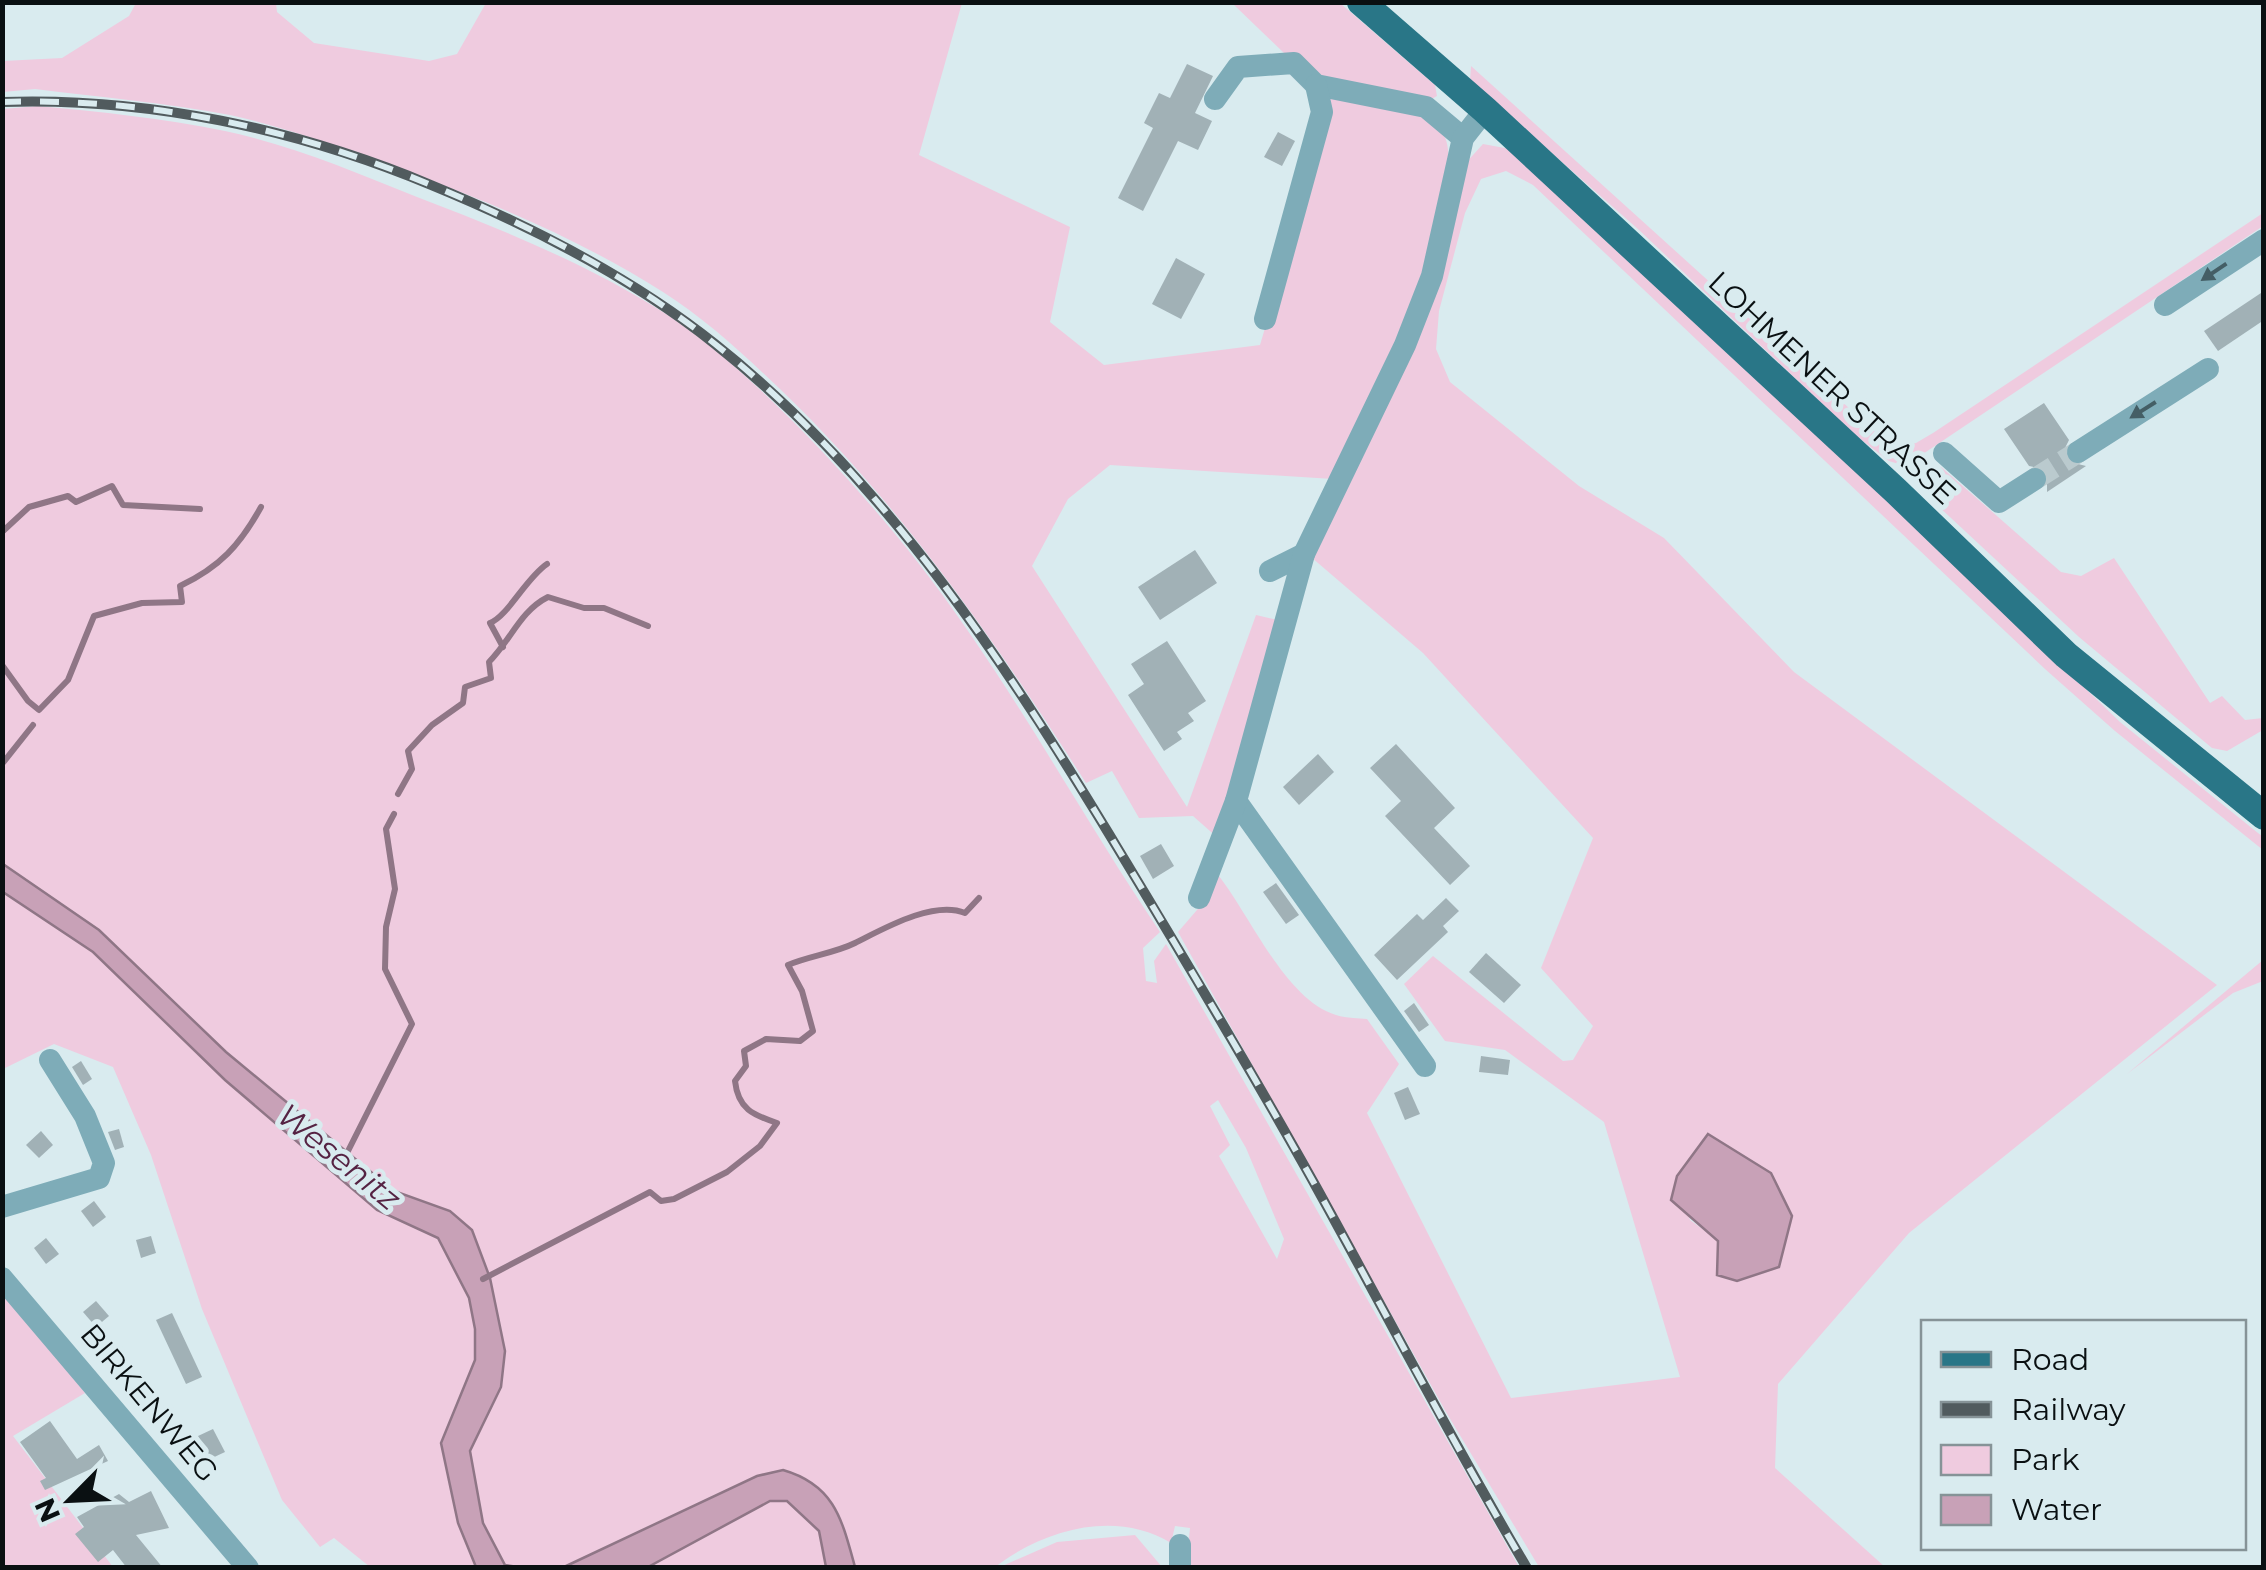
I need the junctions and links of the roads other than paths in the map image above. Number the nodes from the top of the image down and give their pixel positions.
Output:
1 (1361, 2) edge
2 (1316, 85) junction
3 (1215, 99) dead end
4 (1485, 110) junction
5 (1463, 138) junction
6 (2264, 240) edge
7 (2165, 306) dead end
8 (1265, 319) dead end
9 (2208, 369) dead end
10 (2078, 452) tunnel mouth
11 (1944, 453) dead end
12 (2035, 479) tunnel mouth
13 (1304, 554) junction
14 (1270, 571) dead end
15 (1236, 801) junction
16 (2264, 816) edge
17 (1199, 898) dead end
18 (50, 1060) dead end
19 (1426, 1066) dead end
20 (2, 1207) edge
21 (2, 1278) edge
22 (248, 1568) edge

1 - 4 main road, LOHMENER STRASSE
2 - 3 street
2 - 5 street
2 - 8 street
4 - 5 street
4 - 16 main road, LOHMENER STRASSE
5 - 13 street
6 -> 7 street
9 -> 10 street
11 - 12 street
13 - 14 street
13 - 15 street
15 - 17 street
15 - 19 street
18 - 20 street
21 - 22 street, BIRKENWEG

